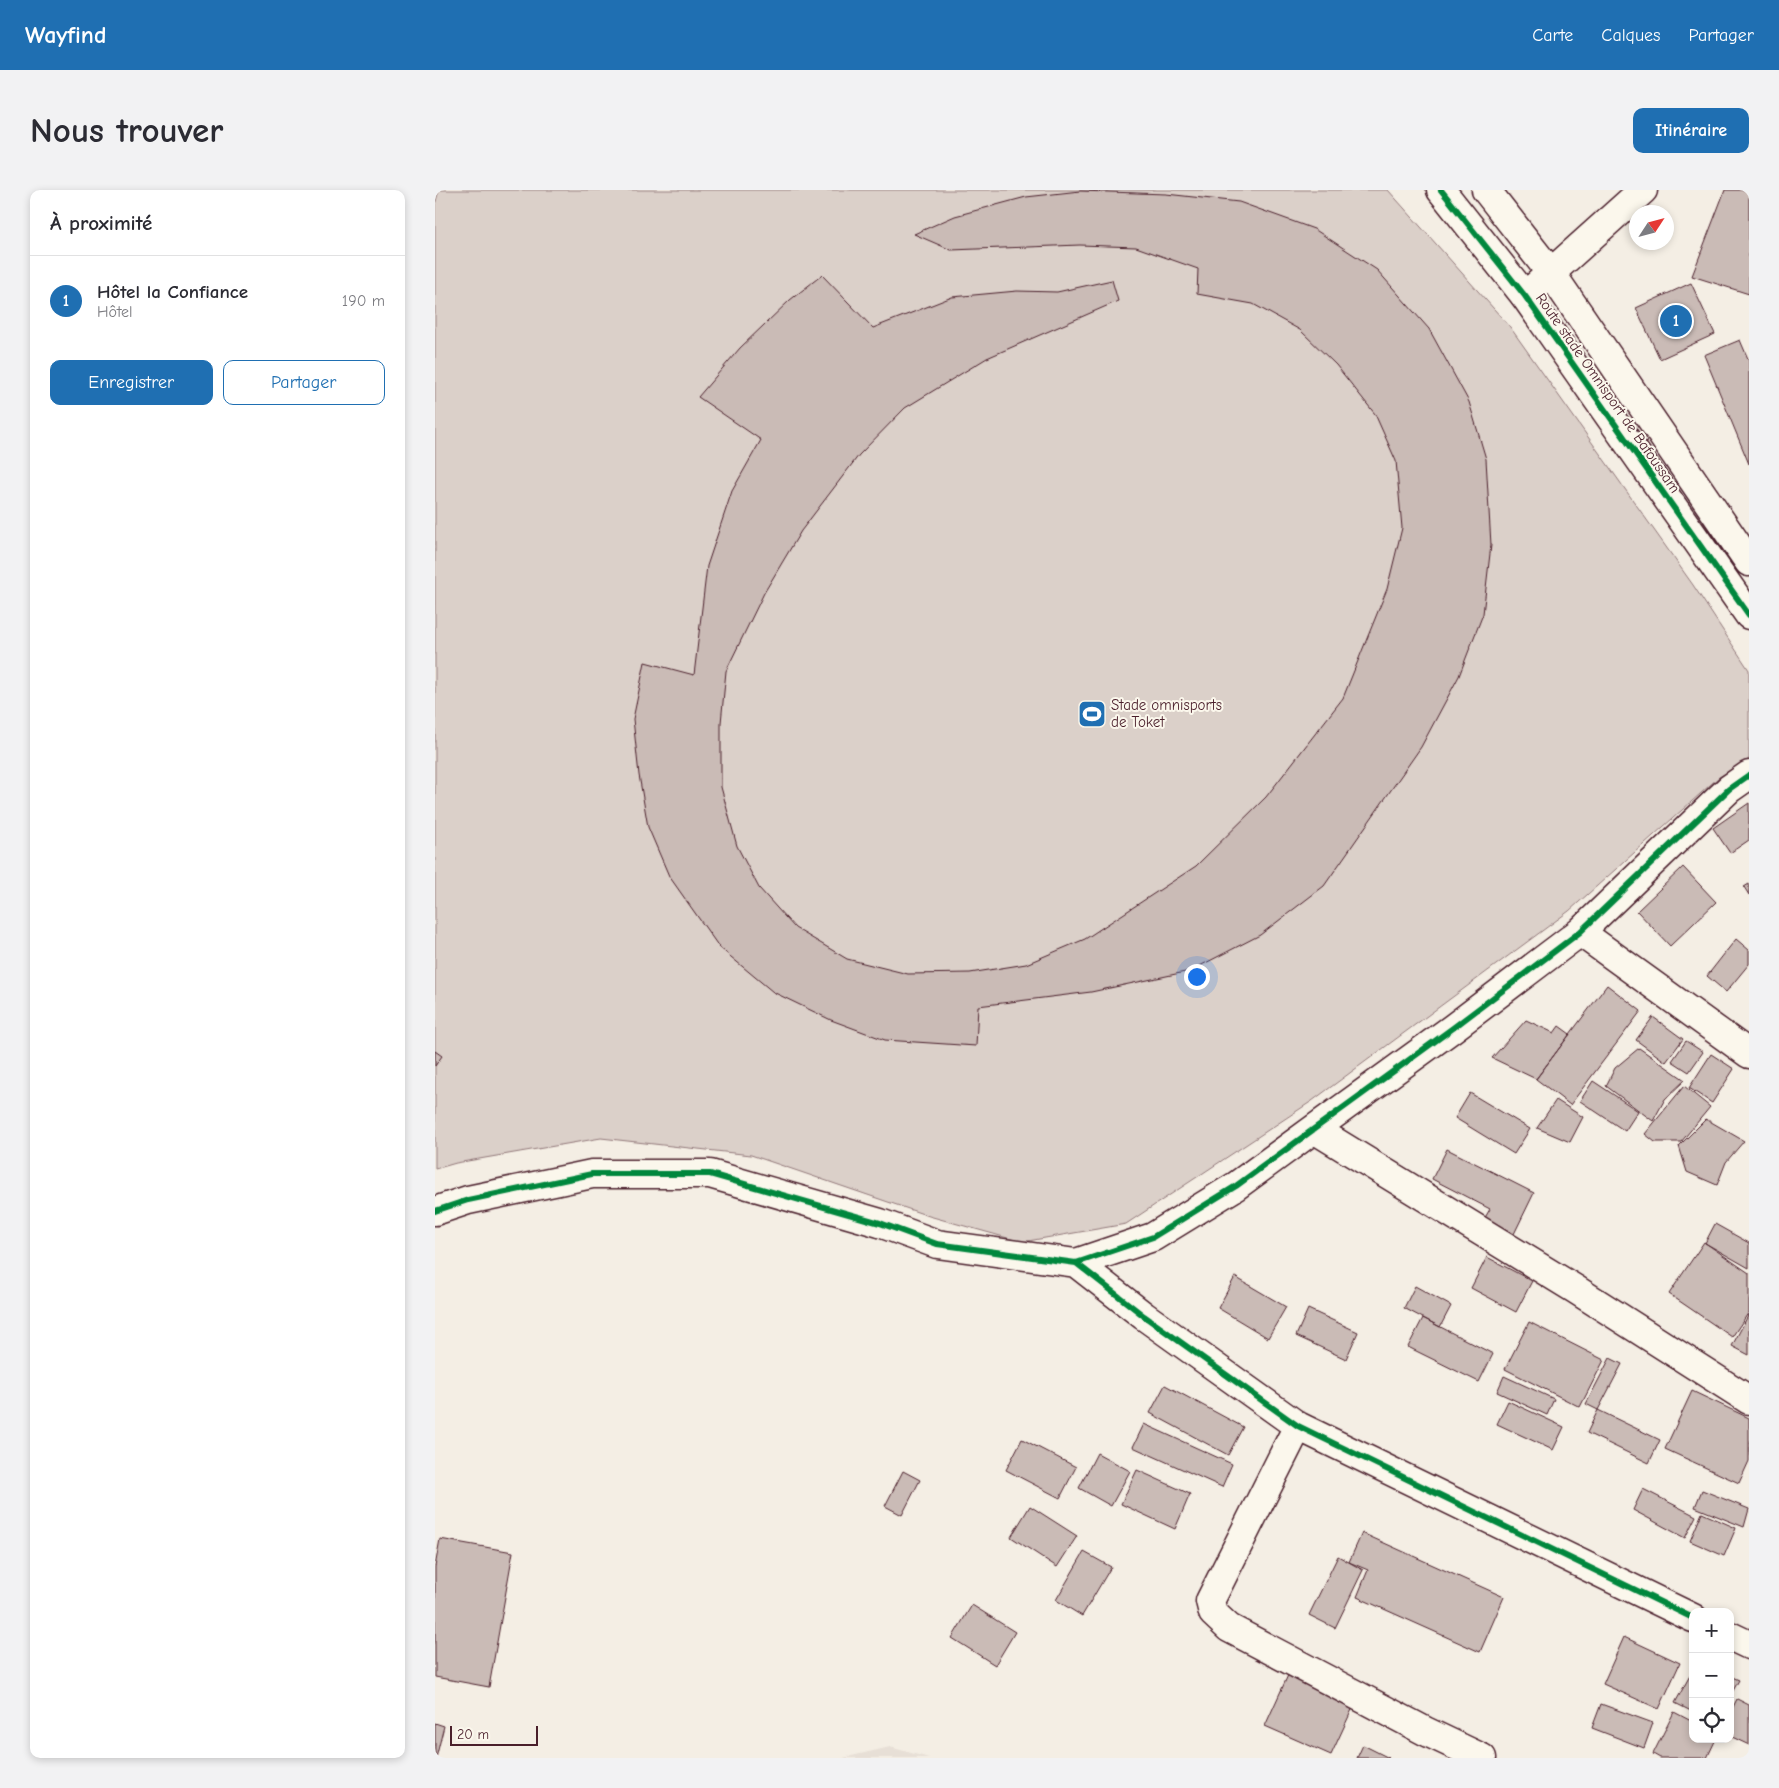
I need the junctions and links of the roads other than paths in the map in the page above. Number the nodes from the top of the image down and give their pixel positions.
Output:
1 (1441, 190) edge
2 (1486, 190) edge
3 (1643, 190) edge
4 (1551, 273) junction
5 (1525, 296) junction
6 (1746, 550) edge
7 (1749, 615) edge
8 (1749, 775) edge
9 (1580, 932) junction
10 (1749, 1054) edge
11 (1314, 1129) junction
12 (435, 1212) edge
13 (1076, 1263) junction
14 (1749, 1400) edge
15 (1298, 1426) junction
16 (1689, 1616) edge
17 (1481, 1758) edge

1 - 5 street, Route stade Omnisport de Bafoussam
2 - 4 street, Route stade Omnisport de Bafoussam
3 - 4 street
4 - 5 street
4 - 6 street, Route stade Omnisport de Bafoussam
5 - 7 street, Route stade Omnisport de Bafoussam
8 - 9 street
9 - 10 street
9 - 11 street
11 - 13 street
11 - 14 street
12 - 13 street
13 - 15 street
15 - 16 street
15 - 17 street

